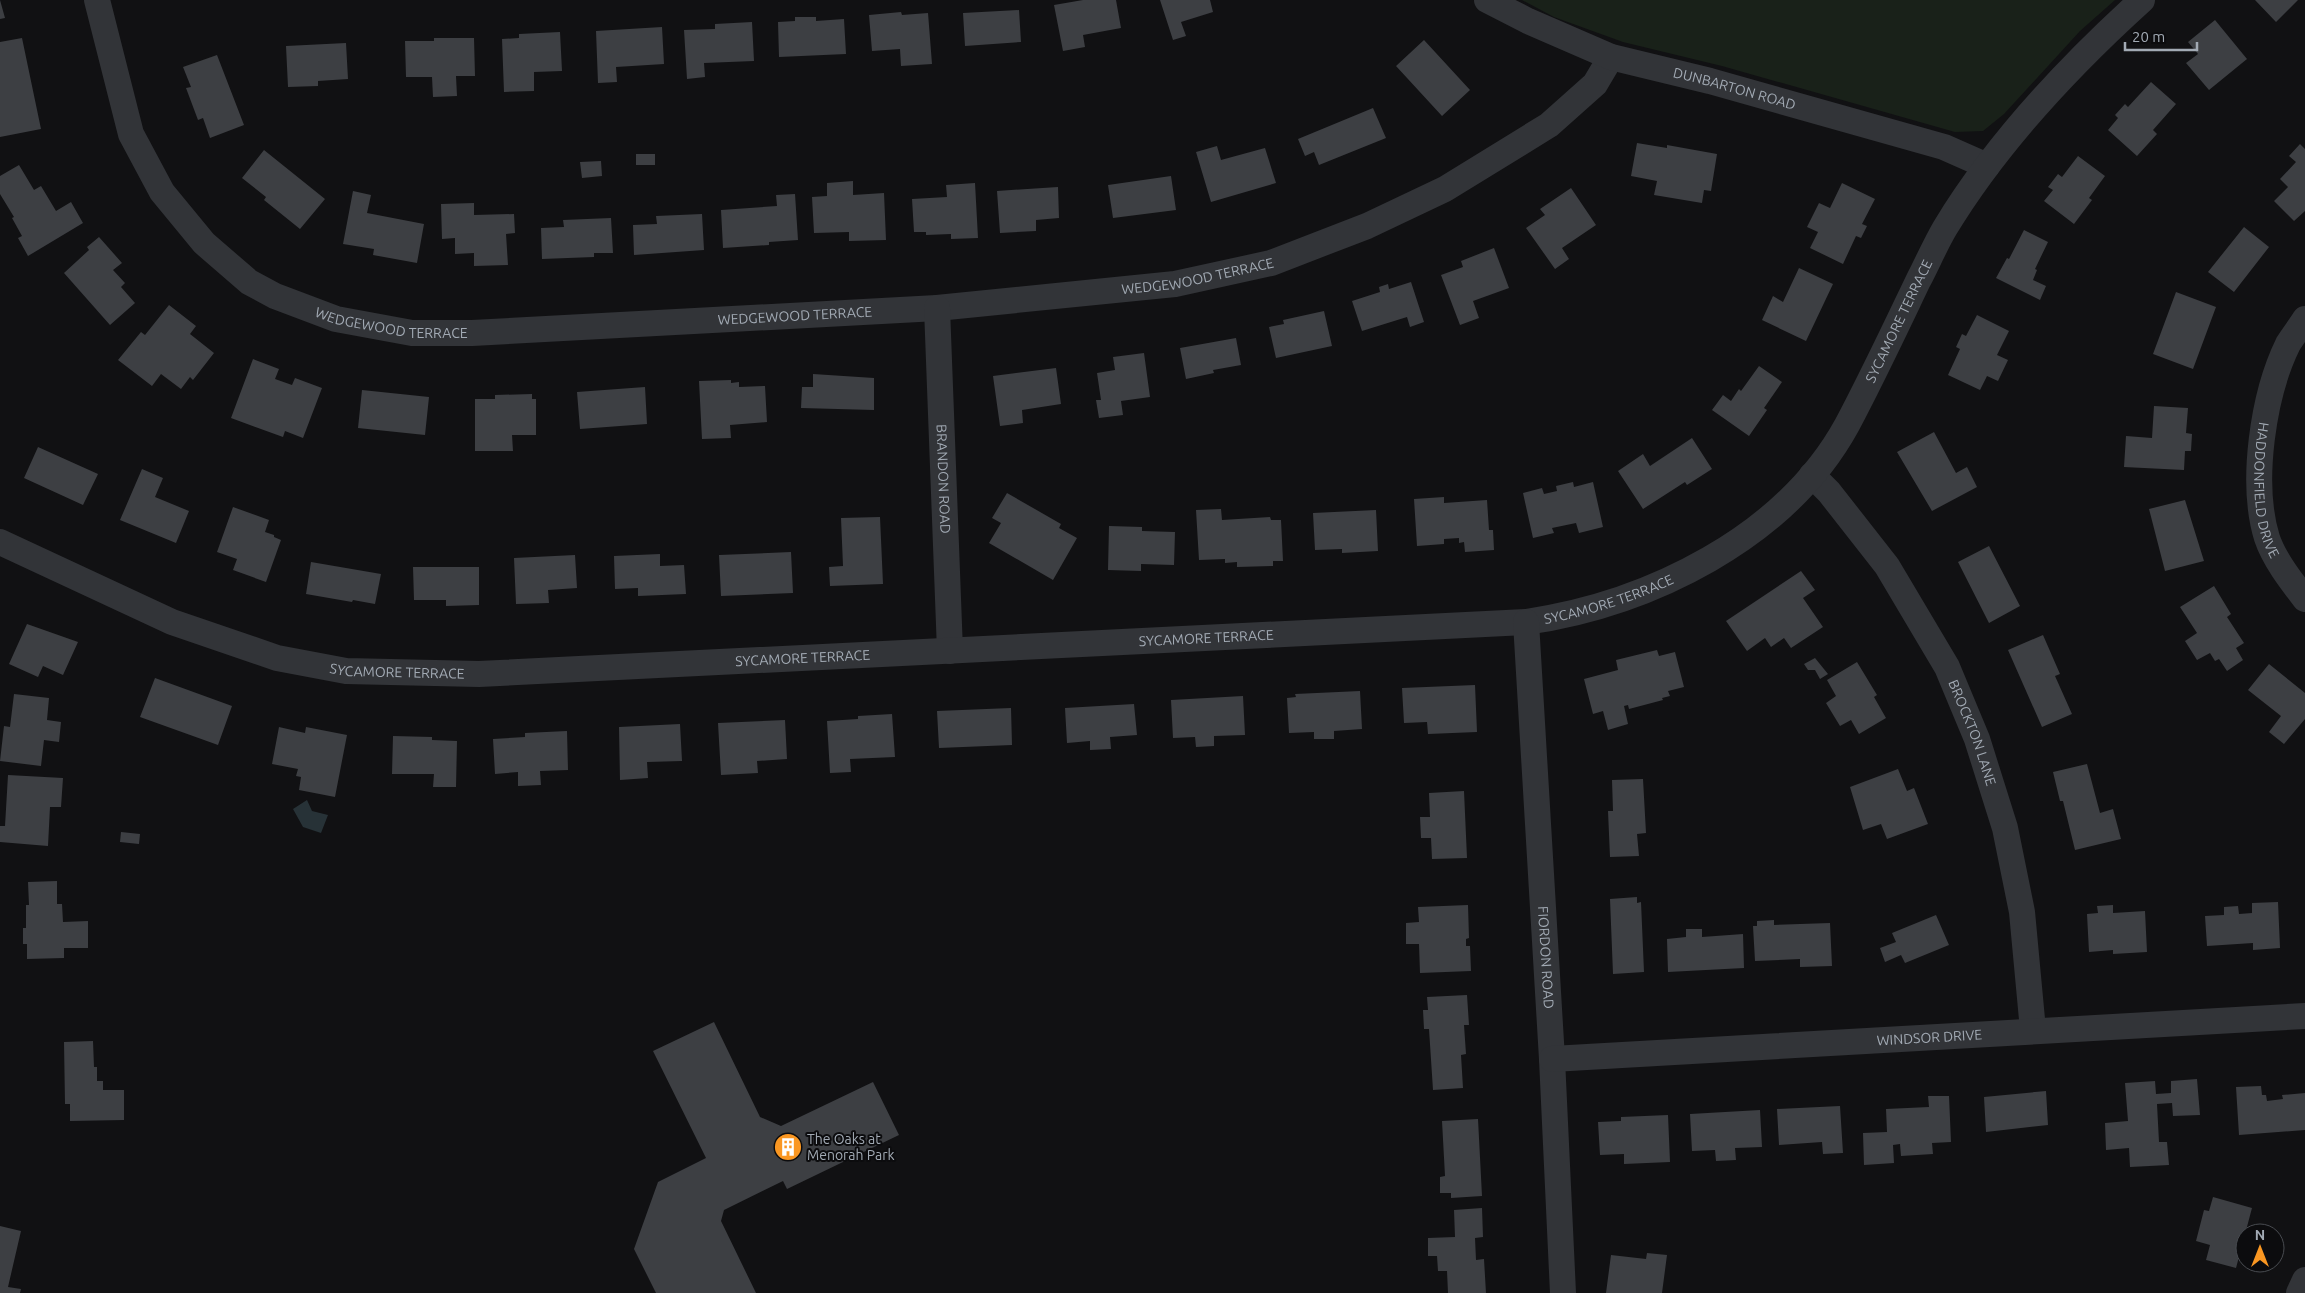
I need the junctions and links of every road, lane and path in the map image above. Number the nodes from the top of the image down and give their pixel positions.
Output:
1 (98, 0) edge
2 (1487, 0) edge
3 (2142, 0) edge
4 (1611, 56) junction
5 (1987, 166) junction
6 (938, 308) junction
7 (2305, 319) edge
8 (1812, 475) junction
9 (0, 542) edge
10 (2305, 599) edge
11 (1526, 622) junction
12 (950, 651) junction
13 (2305, 1016) edge
14 (2032, 1030) junction
15 (1552, 1059) junction
16 (2305, 1280) edge
17 (1563, 1293) edge
18 (2299, 1293) edge

1 - 6 street, WEDGEWOOD TERRACE
2 - 4 street, DUNBARTON ROAD
3 - 5 street, SYCAMORE TERRACE
4 - 5 street, DUNBARTON ROAD
4 - 6 street, WEDGEWOOD TERRACE
5 - 8 street, SYCAMORE TERRACE
6 - 12 street, BRANDON ROAD
7 - 10 street, HADDONFIELD DRIVE
8 - 11 street, SYCAMORE TERRACE
8 - 14 street, BROCKTON LANE
9 - 12 street, SYCAMORE TERRACE
11 - 12 street, SYCAMORE TERRACE
11 - 15 street, FIORDON ROAD
13 - 14 street, WINDSOR DRIVE
14 - 15 street, WINDSOR DRIVE
15 - 17 street, FIORDON ROAD
16 - 18 street

